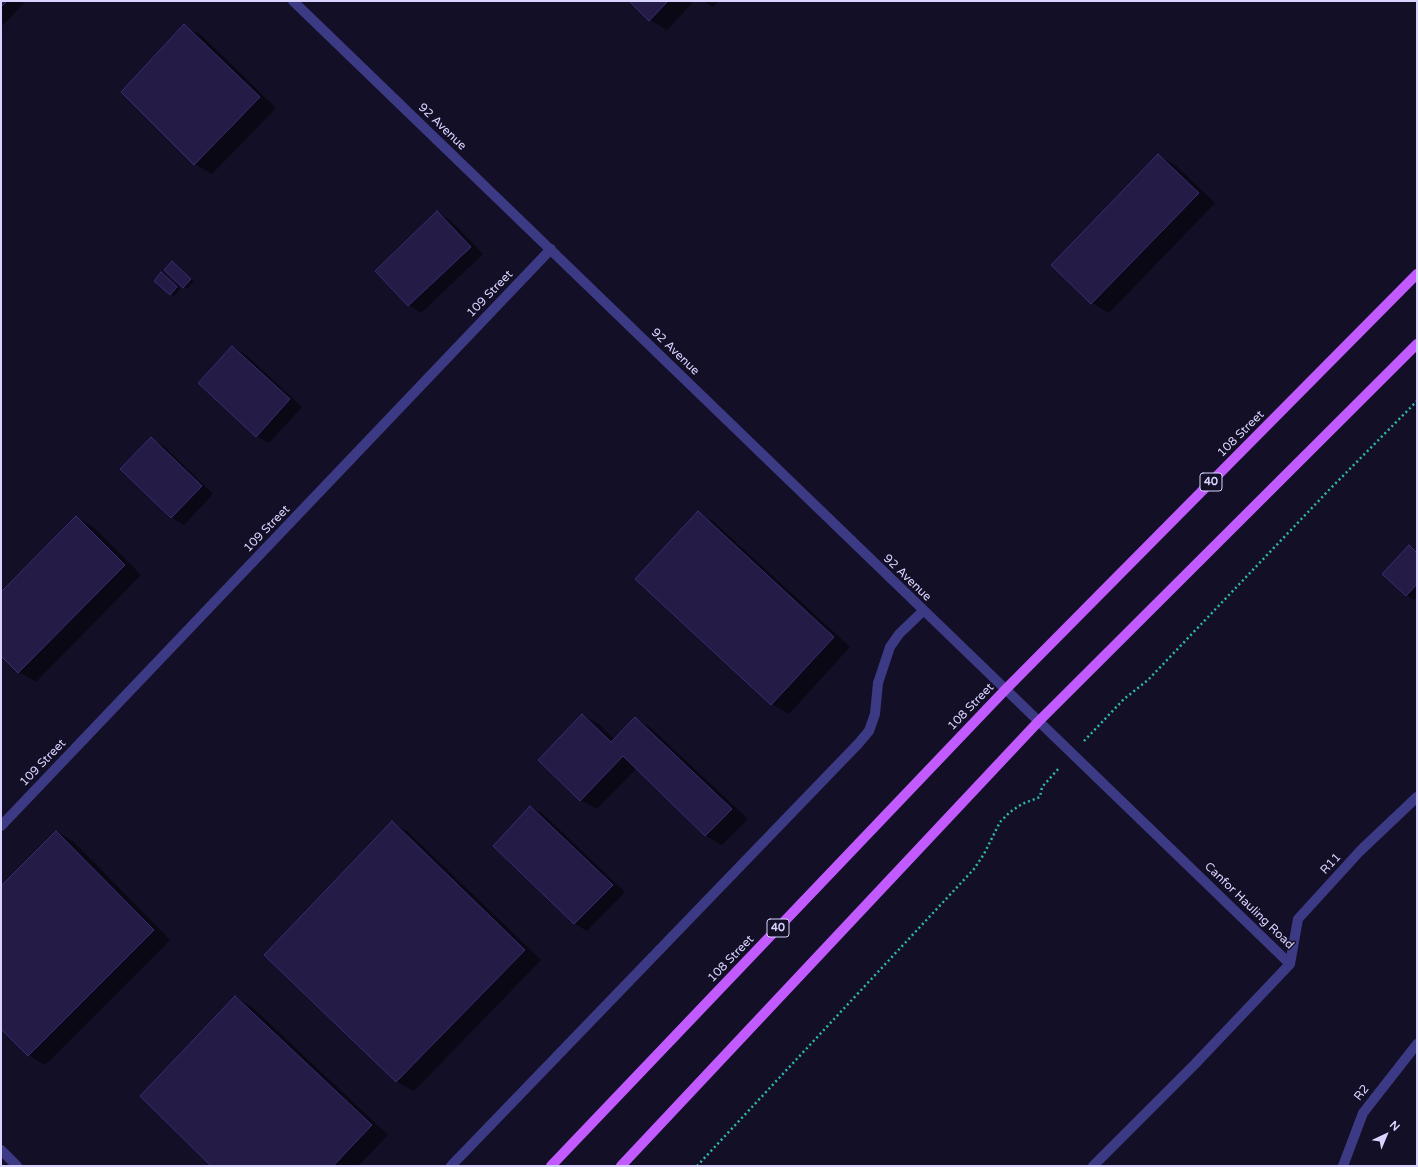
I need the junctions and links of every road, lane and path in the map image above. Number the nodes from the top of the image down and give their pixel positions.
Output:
1 (293, 1) edge
2 (551, 249) junction
3 (1417, 274) edge
4 (1417, 344) edge
5 (1417, 401) edge
6 (923, 611) junction
7 (1005, 690) junction
8 (1038, 722) junction
9 (1071, 754) junction
10 (1417, 797) edge
11 (1, 826) edge
12 (1290, 964) junction
13 (1417, 1044) edge
14 (1, 1150) edge
15 (17, 1166) edge
16 (451, 1166) edge
17 (551, 1166) edge
18 (621, 1166) edge
19 (697, 1166) edge
20 (1093, 1166) edge
21 (1343, 1166) edge

1 - 2 street, 92 Avenue
2 - 6 street, 92 Avenue
2 - 11 street, 109 Street
3 - 7 main road, 108 Street / 40
4 - 8 main road
5 - 9 path
6 - 7 street, 92 Avenue
6 - 16 street
7 - 8 street, 92 Avenue
7 - 17 main road, 108 Street / 40
8 - 9 street, Canfor Hauling Road
8 - 18 main road
9 - 12 street, Canfor Hauling Road
9 - 19 path
10 - 12 street, R11
12 - 20 street, Canfor Hauling Road
13 - 21 street, R2
14 - 15 street

